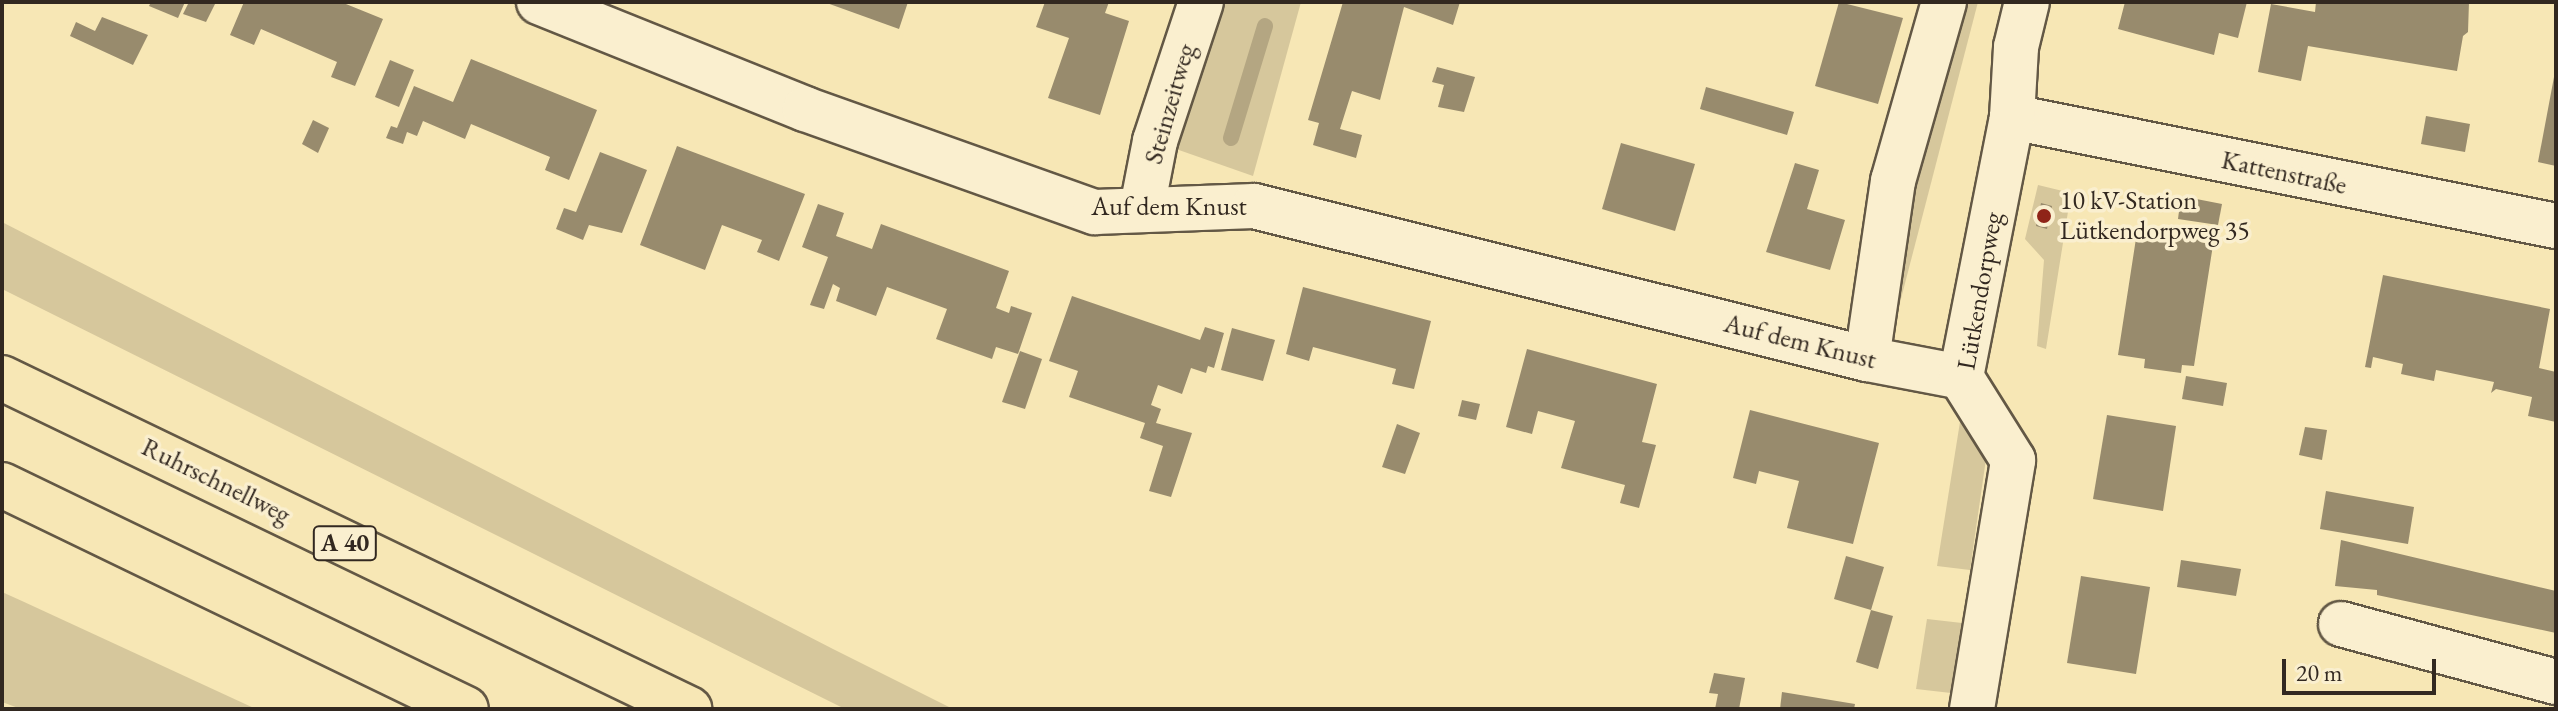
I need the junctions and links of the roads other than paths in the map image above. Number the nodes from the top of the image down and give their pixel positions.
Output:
1 (539, 2) edge
2 (1201, 2) edge
3 (1944, 2) edge
4 (2027, 2) edge
5 (2012, 117) junction
6 (1142, 208) junction
7 (2556, 226) edge
8 (1867, 359) junction
9 (1961, 377) junction
10 (2, 378) edge
11 (2, 485) edge
12 (2, 514) edge
13 (234, 598) junction
14 (2341, 624) dead end
15 (2556, 682) edge
16 (466, 709) edge
17 (689, 709) edge
18 (1972, 709) edge

1 - 6 street, Auf dem Knust
2 - 6 street, Steinzeitweg
3 - 8 street
4 - 5 street, Lütkendorpweg
5 - 7 street, Kattenstraße
5 - 9 street, Lütkendorpweg
6 - 8 street, Auf dem Knust
8 - 9 street, Auf dem Knust
9 - 18 street, Lütkendorpweg
10 - 17 highway, Ruhrschnellweg / A 40
11 - 13 highway
12 - 13 highway
13 - 16 highway
14 - 15 street

